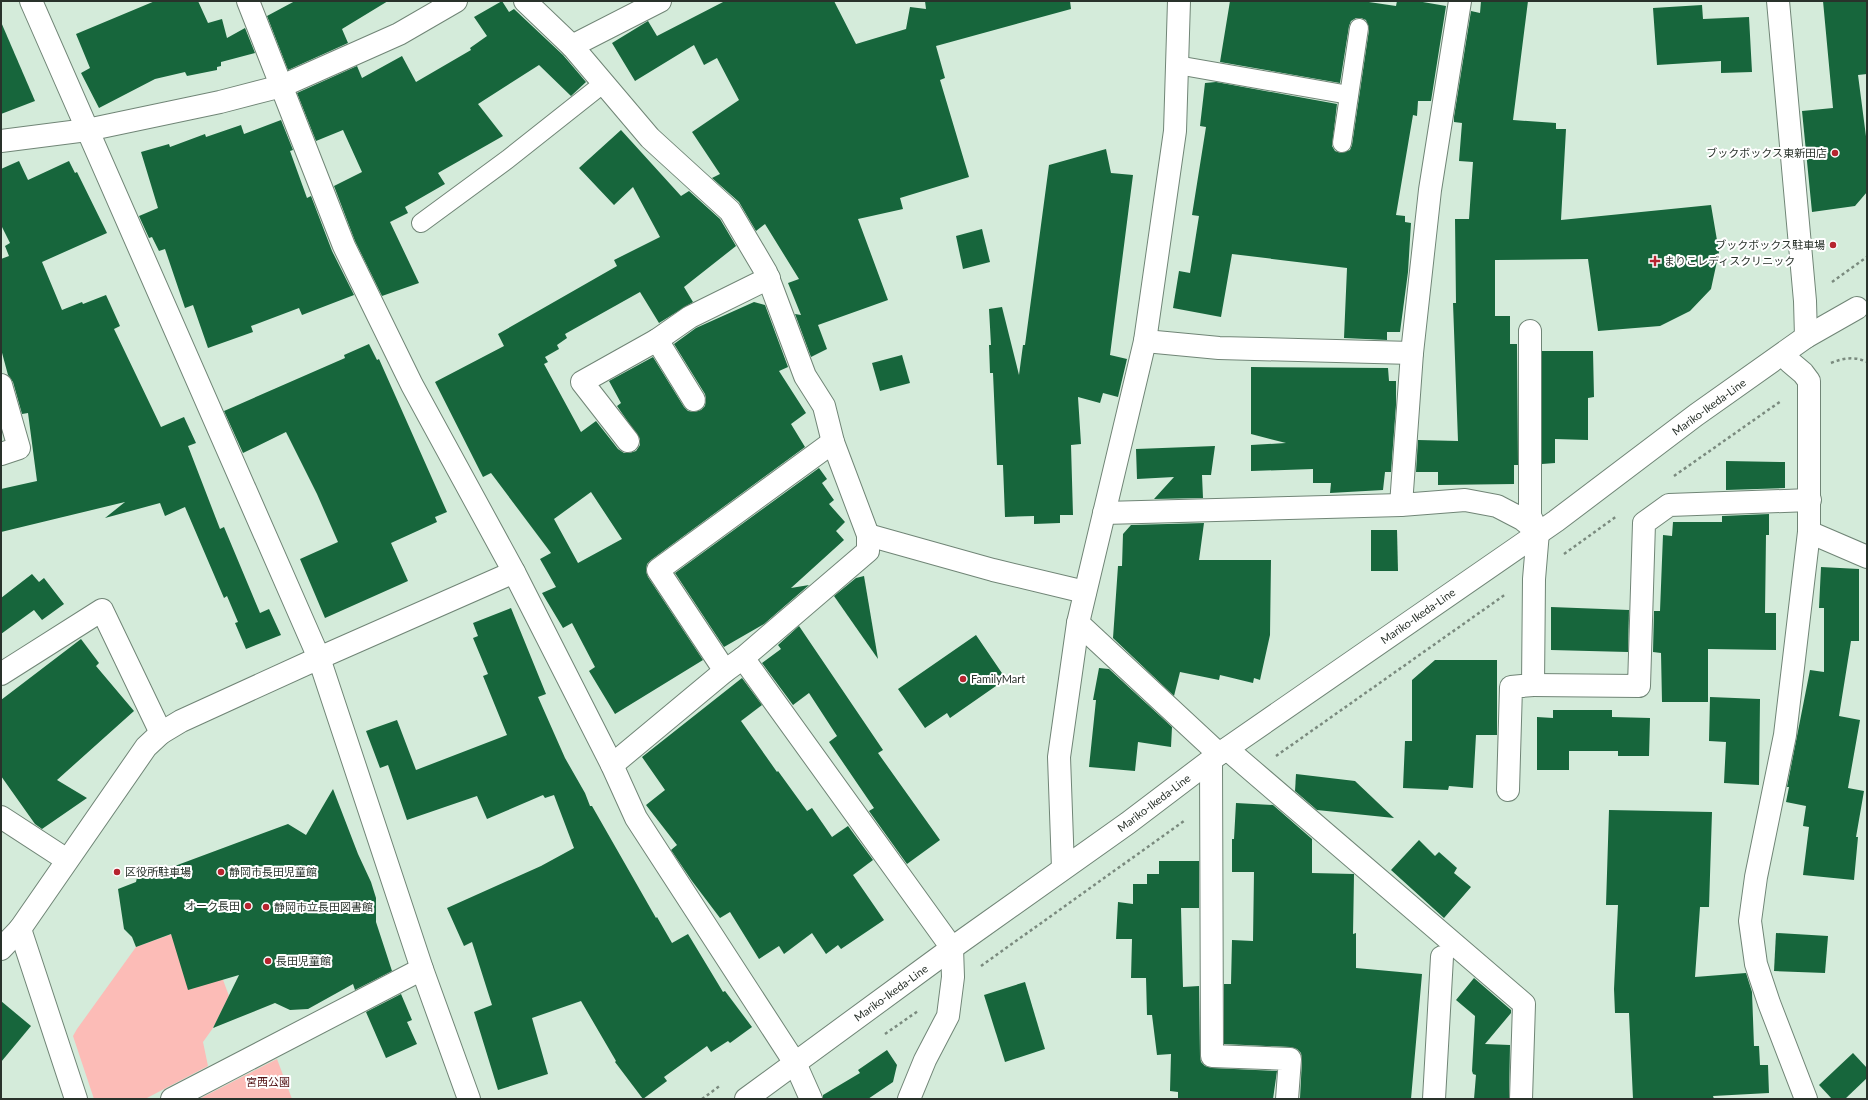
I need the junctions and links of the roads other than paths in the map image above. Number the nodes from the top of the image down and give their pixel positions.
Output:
1 (31, 1) edge
2 (248, 1) edge
3 (456, 1) edge
4 (525, 1) edge
5 (660, 1) edge
6 (1179, 1) edge
7 (1460, 1) edge
8 (1778, 1) edge
9 (1359, 28) dead end
10 (572, 46) junction
11 (1177, 65) junction
12 (604, 83) junction
13 (282, 86) junction
14 (1349, 95) junction
15 (87, 130) junction
16 (1, 141) edge
17 (1342, 143) dead end
18 (421, 223) dead end
19 (769, 278) junction
20 (1862, 304) edge
21 (1530, 331) dead end
22 (1806, 337) junction
23 (657, 340) junction
24 (1145, 341) junction
25 (1412, 352) junction
26 (1790, 362) junction
27 (1, 385) edge
28 (694, 400) dead end
29 (628, 441) dead end
30 (833, 442) junction
31 (1, 454) edge
32 (1810, 500) junction
33 (1401, 505) junction
34 (1104, 513) junction
35 (1566, 513) junction
36 (1538, 532) junction
37 (1809, 532) junction
38 (868, 535) junction
39 (1867, 557) edge
40 (514, 572) junction
41 (1085, 592) junction
42 (1078, 623) junction
43 (319, 658) junction
44 (743, 658) junction
45 (725, 671) junction
46 (1, 674) edge
47 (1533, 685) junction
48 (161, 734) junction
49 (1219, 755) junction
50 (612, 765) junction
51 (1508, 790) dead end
52 (1, 817) edge
53 (67, 860) junction
54 (1063, 868) junction
55 (20, 929) junction
56 (952, 948) junction
57 (1, 949) edge
58 (1442, 957) dead end
59 (422, 969) junction
60 (795, 1063) junction
61 (76, 1099) edge
62 (172, 1099) edge
63 (468, 1099) edge
64 (746, 1099) edge
65 (811, 1099) edge
66 (909, 1099) edge
67 (1287, 1099) edge
68 (1434, 1099) edge
69 (1521, 1099) edge
70 (1806, 1099) edge

1 - 15 street
2 - 13 street
3 - 13 street
4 - 10 street
5 - 10 street
6 - 11 street
7 - 25 street
8 - 22 street
9 - 14 lane
10 - 12 street
11 - 14 lane
11 - 24 street
12 - 18 lane
12 - 19 street
13 - 15 street
13 - 40 street
14 - 17 lane
15 - 16 street
15 - 43 street
19 - 23 street
19 - 30 street
20 - 22 street, Mariko-Ikeda-Line
20 - 26 street, Mariko-Ikeda-Line
21 - 36 street
22 - 35 street, Mariko-Ikeda-Line
23 - 28 street
23 - 29 street
24 - 25 street
24 - 34 street
25 - 33 street
26 - 32 street
26 - 35 street, Mariko-Ikeda-Line
27 - 31 street
30 - 38 street
30 - 45 street
32 - 37 street
32 - 47 street
33 - 34 street
33 - 36 street
34 - 41 street
35 - 36 street, Mariko-Ikeda-Line
36 - 47 street
36 - 49 street, Mariko-Ikeda-Line
37 - 39 street
37 - 70 street
38 - 41 street
38 - 44 street
40 - 43 street
40 - 50 street
41 - 42 street
42 - 49 street
42 - 54 street
43 - 48 street
43 - 59 street
44 - 45 street
44 - 56 street
45 - 50 street
46 - 48 street
47 - 51 street
48 - 53 street
49 - 54 street, Mariko-Ikeda-Line
49 - 67 street
49 - 69 street
50 - 60 street
52 - 53 street
53 - 55 street
54 - 56 street, Mariko-Ikeda-Line
55 - 57 street
55 - 61 street
56 - 60 street, Mariko-Ikeda-Line
56 - 66 street
58 - 68 street
59 - 62 street
59 - 63 street
60 - 64 street, Mariko-Ikeda-Line
60 - 65 street

